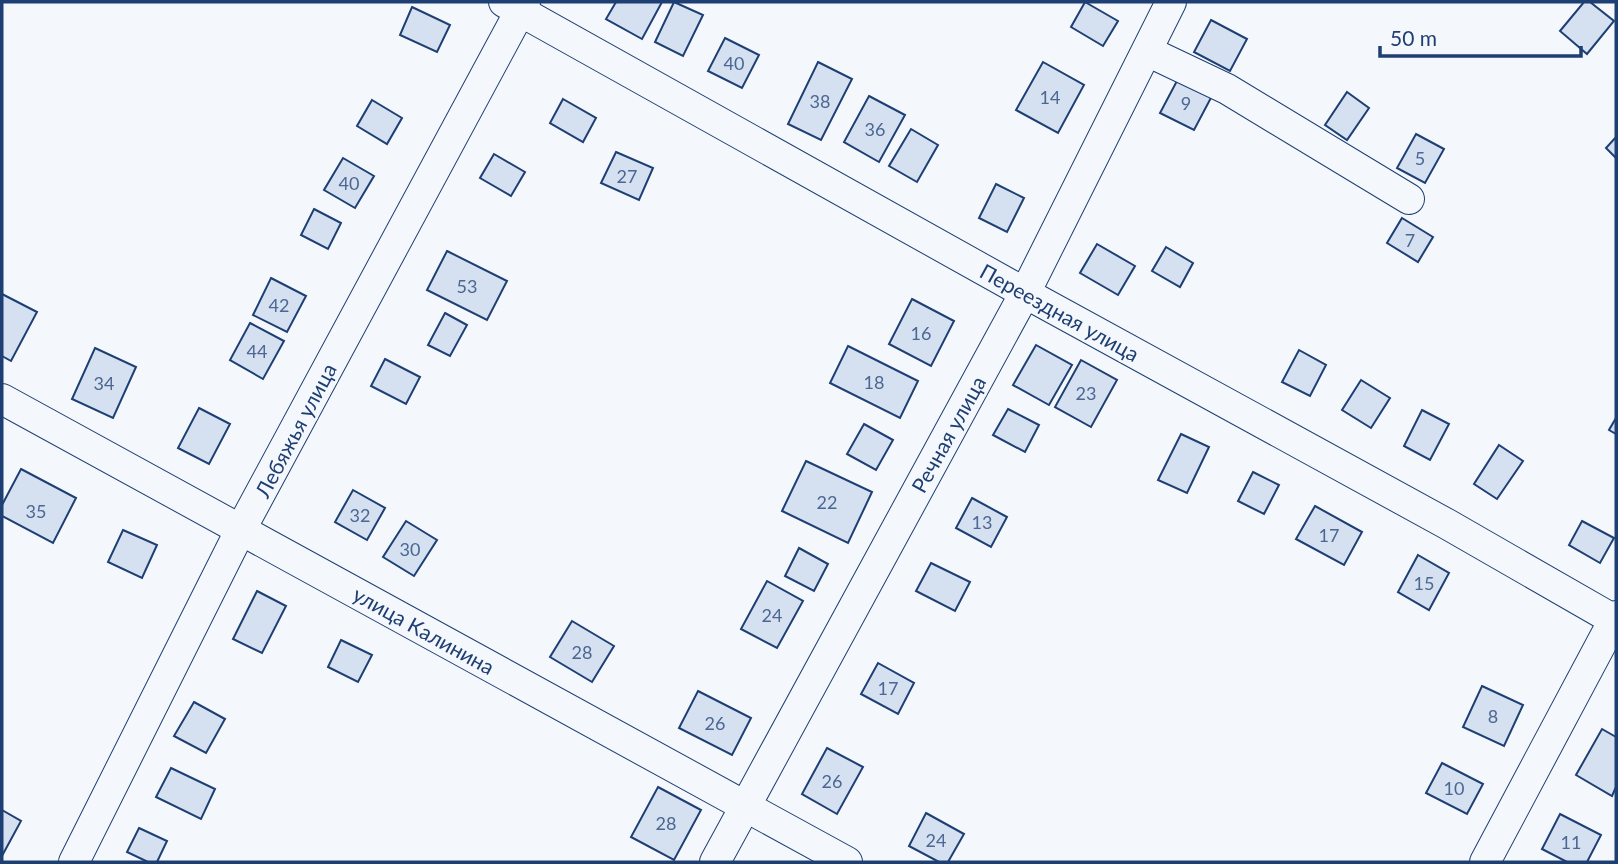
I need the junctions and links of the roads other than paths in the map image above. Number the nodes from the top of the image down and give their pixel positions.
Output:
1 (1171, 2) edge
2 (516, 5) edge
3 (1147, 51) junction
4 (1409, 199) dead end
5 (1025, 293) junction
6 (2, 399) edge
7 (241, 530) junction
8 (1616, 619) edge
9 (744, 806) junction
10 (74, 862) edge
11 (715, 862) edge
12 (847, 862) edge
13 (1485, 862) edge

1 - 3 street, Речная улица
2 - 5 street, Переездная улица
2 - 7 street, Лебяжья улица
3 - 4 street
3 - 5 street, Речная улица
5 - 8 street, Переездная улица
5 - 9 street, Речная улица
6 - 7 street, улица Калинина
7 - 9 street, улица Калинина
7 - 10 street, Лебяжья улица
8 - 13 street
9 - 11 street, Речная улица
9 - 12 street, улица Калинина

